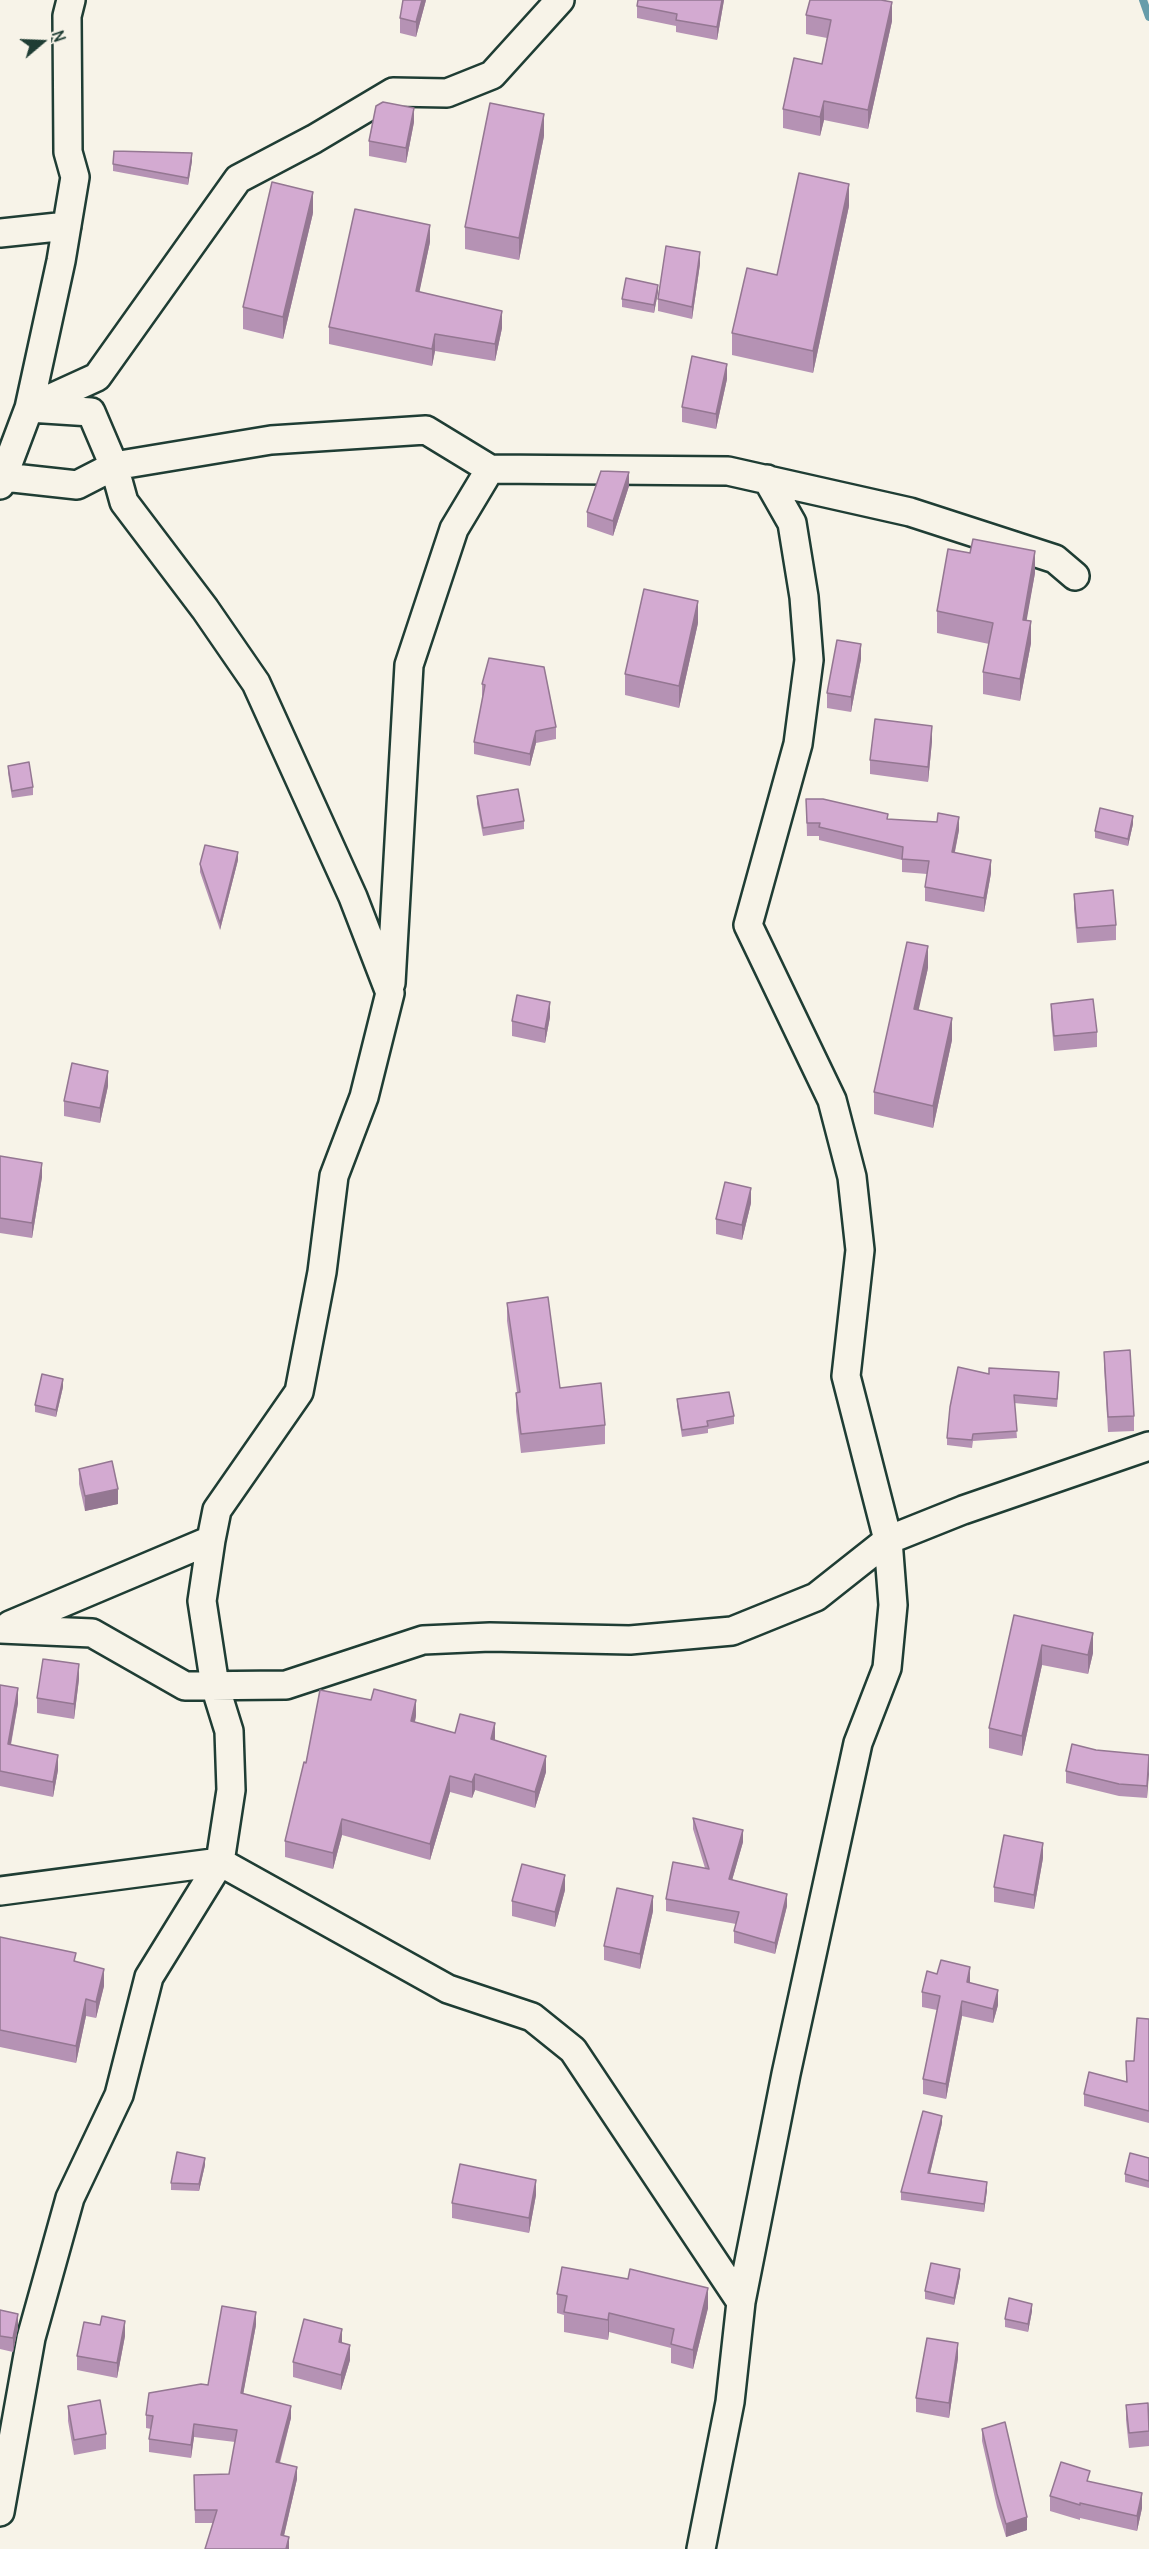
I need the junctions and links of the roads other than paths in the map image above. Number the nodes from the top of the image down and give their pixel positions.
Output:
1 (71, 0) edge
2 (560, 0) edge
3 (67, 226) junction
4 (0, 233) edge
5 (29, 408) junction
6 (114, 466) junction
7 (490, 469) junction
8 (767, 479) junction
9 (2, 481) edge
10 (1075, 576) dead end
11 (390, 993) junction
12 (1149, 1446) edge
13 (211, 1540) junction
14 (888, 1540) junction
15 (1, 1628) edge
16 (215, 1686) junction
17 (220, 1862) junction
18 (0, 1891) edge
19 (741, 2302) junction
20 (0, 2512) edge
21 (701, 2549) edge

1 - 3 street
2 - 5 street
3 - 4 street
3 - 5 street
5 - 6 street
5 - 9 street
6 - 7 street
6 - 9 street
6 - 11 street
7 - 8 street
7 - 11 street
8 - 10 street
8 - 14 street
11 - 13 street
12 - 14 street
13 - 15 street
13 - 16 street
14 - 16 street
14 - 19 street
15 - 16 street
16 - 17 street
17 - 18 street
17 - 19 street
17 - 20 street
19 - 21 street

